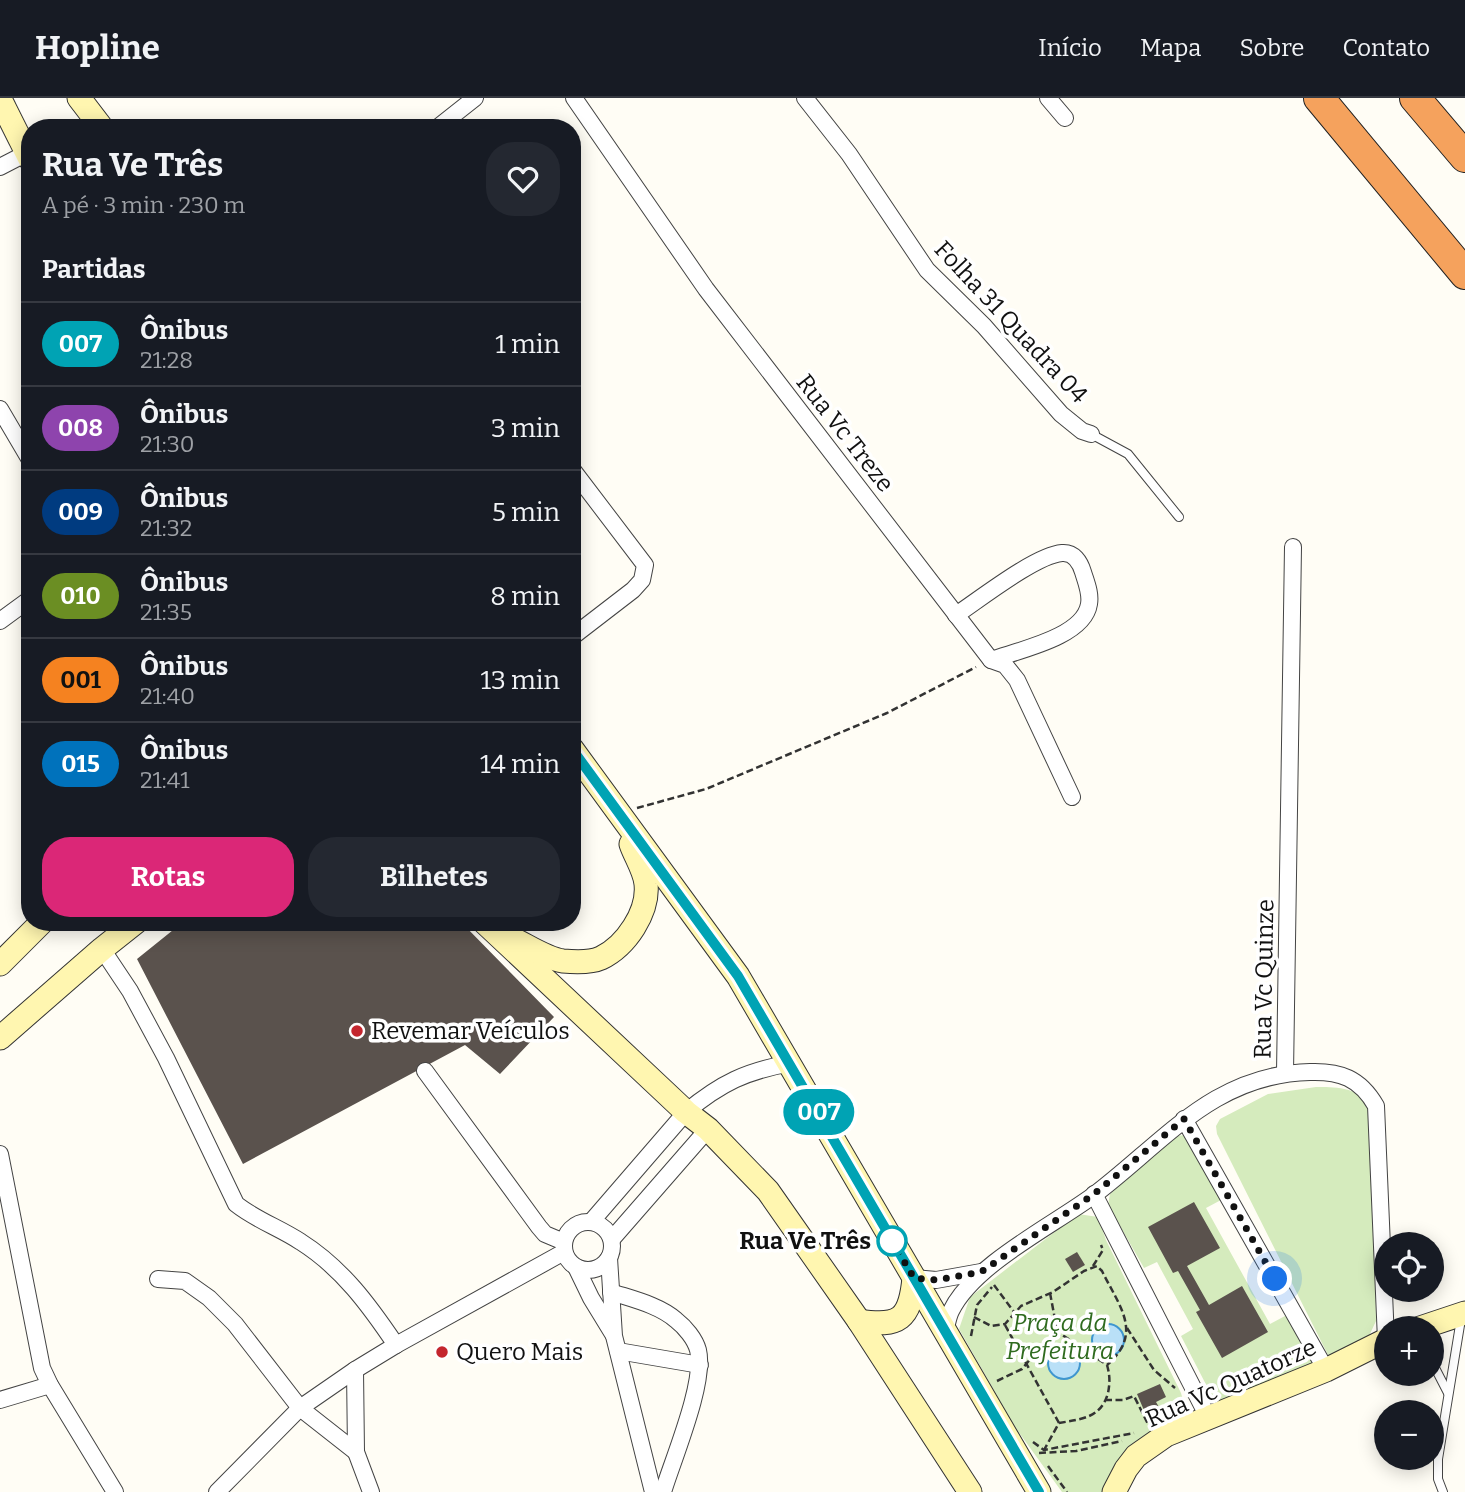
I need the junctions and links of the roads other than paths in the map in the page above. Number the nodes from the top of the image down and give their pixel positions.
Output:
1 (79, 98) edge
2 (475, 98) edge
3 (574, 98) edge
4 (805, 98) edge
5 (1048, 98) edge
6 (1319, 98) edge
7 (1415, 98) edge
8 (0, 99) edge
9 (1065, 118) dead end
10 (95, 119) edge
11 (448, 119) edge
12 (21, 142) edge
13 (1465, 157) edge
14 (21, 159) edge
15 (0, 167) edge
16 (1465, 274) edge
17 (0, 409) edge
18 (1091, 434) joint
19 (21, 445) edge
20 (581, 481) edge
21 (1179, 517) dead end
22 (1293, 547) dead end
23 (21, 606) edge
24 (956, 615) junction
25 (0, 621) edge
26 (581, 631) edge
27 (991, 660) junction
28 (581, 761) edge
29 (1072, 797) dead end
30 (619, 813) junction
31 (33, 931) edge
32 (493, 931) edge
33 (500, 931) edge
34 (112, 936) edge
35 (0, 964) edge
36 (0, 1038) edge
37 (790, 1063) junction
38 (425, 1071) dead end
39 (1285, 1073) junction
40 (686, 1112) junction
41 (1184, 1119) junction
42 (708, 1129) junction
43 (0, 1154) edge
44 (1094, 1194) junction
45 (591, 1222) junction
46 (612, 1239) junction
47 (564, 1247) junction
48 (609, 1258) junction
49 (576, 1267) junction
50 (981, 1272) junction
51 (914, 1278) junction
52 (158, 1279) dead end
53 (611, 1292) junction
54 (1463, 1314) edge
55 (1385, 1316) edge
56 (1444, 1320) edge
57 (859, 1321) junction
58 (944, 1331) junction
59 (616, 1343) junction
60 (396, 1345) junction
61 (1374, 1346) edge
62 (700, 1365) junction
63 (355, 1370) junction
64 (1326, 1370) junction
65 (50, 1385) junction
66 (1444, 1385) edge
67 (1448, 1393) junction
68 (0, 1400) edge
69 (300, 1408) junction
70 (1209, 1419) junction
71 (356, 1452) junction
72 (115, 1492) edge
73 (216, 1492) edge
74 (372, 1492) edge
75 (653, 1492) edge
76 (663, 1492) edge
77 (970, 1492) edge
78 (1039, 1492) edge
79 (1114, 1492) edge
80 (1443, 1492) edge

1 - 10 main road
2 - 11 street
3 - 24 street, Rua Vc Treze
4 - 18 street, Folha 31 Quadra 04
5 - 9 street
6 - 16 highway
7 - 13 highway
8 - 12 main road
14 - 15 street
17 - 19 street
18 - 21 lane
20 - 26 street
22 - 39 street, Rua Vc Quinze
23 - 25 street
24 - 27 street, Rua Vc Treze
24 - 27 street
27 - 29 street, Rua Vc Treze
28 - 30 main road
30 - 33 main road
30 - 37 main road
31 - 35 main road
32 - 40 main road
34 - 36 main road
34 - 60 street
37 - 40 street
37 - 51 main road
38 - 47 street
39 - 41 street
39 - 55 street, Rua Vc Quinze
40 - 42 main road
40 - 45 street
41 - 44 street
41 - 64 street
42 - 46 street
42 - 57 main road
43 - 65 street
44 - 50 street
44 - 70 street
45 - 46 street
45 - 47 street
46 - 48 street
47 - 49 street
47 - 60 street
48 - 49 street
48 - 53 street
49 - 59 street
50 - 51 street
50 - 58 street
51 - 57 main road
51 - 58 main road
52 - 69 street
53 - 59 street
53 - 62 street
54 - 56 main road
54 - 67 lane
57 - 77 main road
58 - 78 main road
59 - 62 street
59 - 75 street
60 - 63 street
61 - 64 main road, Rua Vc Quatorze
62 - 76 street
63 - 69 street
63 - 71 street
64 - 70 main road, Rua Vc Quatorze
65 - 68 street
65 - 72 street
66 - 67 lane
67 - 80 lane
69 - 71 street
69 - 73 street
70 - 79 main road, Rua Vc Quatorze
71 - 74 street

